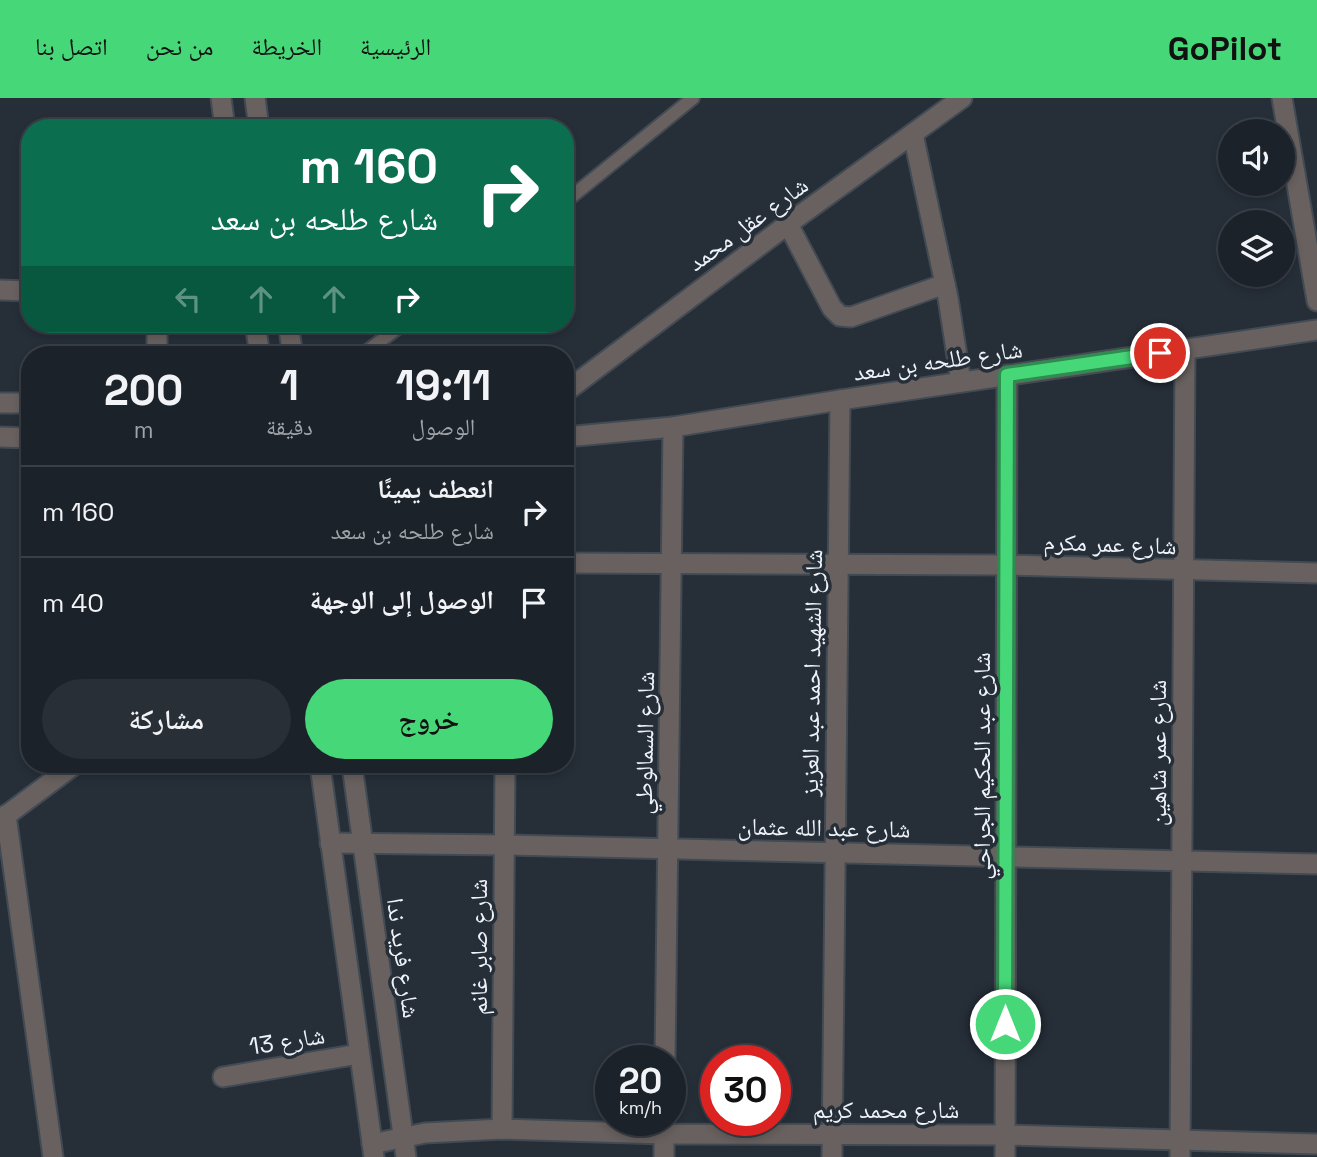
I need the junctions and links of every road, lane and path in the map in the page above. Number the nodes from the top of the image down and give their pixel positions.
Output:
1 (220, 98) edge
2 (255, 98) edge
3 (693, 98) edge
4 (962, 98) edge
5 (1282, 98) edge
6 (224, 119) edge
7 (258, 119) edge
8 (913, 134) junction
9 (574, 195) edge
10 (788, 224) junction
11 (1313, 251) edge
12 (945, 284) junction
13 (0, 290) edge
14 (21, 291) edge
15 (1317, 301) edge
16 (1317, 330) edge
17 (391, 333) edge
18 (374, 346) edge
19 (1185, 349) junction
20 (1007, 375) junction
21 (961, 382) junction
22 (574, 385) edge
23 (840, 400) junction
24 (21, 403) edge
25 (0, 404) edge
26 (673, 427) junction
27 (574, 436) edge
28 (0, 437) edge
29 (21, 438) edge
30 (574, 563) edge
31 (672, 564) junction
32 (838, 564) junction
33 (1007, 565) junction
34 (1184, 570) junction
35 (1317, 573) edge
36 (63, 773) edge
37 (321, 773) edge
38 (353, 773) edge
39 (505, 773) edge
40 (3, 817) edge
41 (330, 844) junction
42 (363, 844) junction
43 (505, 845) junction
44 (668, 849) junction
45 (835, 853) junction
46 (1006, 857) junction
47 (1182, 861) junction
48 (1317, 864) edge
49 (665, 1045) edge
50 (359, 1054) junction
51 (223, 1077) dead end
52 (595, 1128) edge
53 (686, 1128) edge
54 (502, 1129) junction
55 (832, 1135) junction
56 (1005, 1135) junction
57 (664, 1136) edge
58 (403, 1137) junction
59 (1317, 1144) edge
60 (1180, 1149) edge
61 (373, 1150) edge
62 (53, 1157) edge
63 (406, 1157) edge
64 (664, 1157) edge
65 (832, 1157) edge
66 (1005, 1157) edge

1 - 6 street
2 - 7 street
3 - 9 lane
4 - 8 street, شارع عقل محمد
5 - 11 street
8 - 10 street, شارع عقل محمد
8 - 12 street
10 - 12 street
10 - 22 street, شارع عقل محمد
11 - 15 street
12 - 21 street
13 - 14 street
16 - 19 street, شارع طلحه بن سعد
17 - 18 lane
19 - 20 street, شارع طلحه بن سعد
19 - 34 street, شارع عمر شاهين
20 - 21 street, شارع طلحه بن سعد
20 - 33 street, شارع عبد الحكيم الجراحي
21 - 23 street, شارع طلحه بن سعد
23 - 26 street, شارع طلحه بن سعد
23 - 32 street, شارع الشهيد احمد عبد العزيز
24 - 25 street
26 - 27 street, شارع طلحه بن سعد
26 - 31 street, شارع السمالوطي
28 - 29 street
30 - 31 street, شارع عمر مكرم
31 - 32 street, شارع عمر مكرم
31 - 44 street, شارع السمالوطي
32 - 33 street, شارع عمر مكرم
32 - 45 street, شارع الشهيد احمد عبد العزيز
33 - 34 street, شارع عمر مكرم
33 - 46 street, شارع عبد الحكيم الجراحي
34 - 35 street, شارع عمر مكرم
34 - 47 street, شارع عمر شاهين
36 - 40 street
37 - 41 street
38 - 42 street, شارع فريد ندا
39 - 43 street, شارع صابر غانم
40 - 62 street
41 - 42 street, شارع عبد الله عثمان
41 - 50 street
42 - 43 street, شارع عبد الله عثمان
42 - 58 street, شارع فريد ندا
43 - 44 street, شارع عبد الله عثمان
43 - 54 street, شارع صابر غانم
44 - 45 street, شارع عبد الله عثمان
44 - 49 street, شارع السمالوطي
45 - 46 street, شارع عبد الله عثمان
45 - 55 street, شارع الشهيد احمد عبد العزيز
46 - 47 street, شارع عبد الله عثمان
46 - 56 street, شارع عبد الحكيم الجراحي
47 - 48 street, شارع عبد الله عثمان
47 - 60 street, شارع عمر شاهين
50 - 51 street, شارع 13
50 - 61 street
52 - 54 street, شارع محمد كريم
53 - 55 street, شارع محمد كريم
54 - 58 street, شارع محمد كريم
55 - 56 street, شارع محمد كريم
55 - 65 street, شارع الشهيد احمد عبد العزيز
56 - 60 street, شارع محمد كريم
56 - 66 street, شارع عبد الحكيم الجراحي
57 - 64 street
58 - 61 street, شارع محمد كريم
58 - 63 street, شارع فريد ندا
59 - 60 street, شارع محمد كريم

